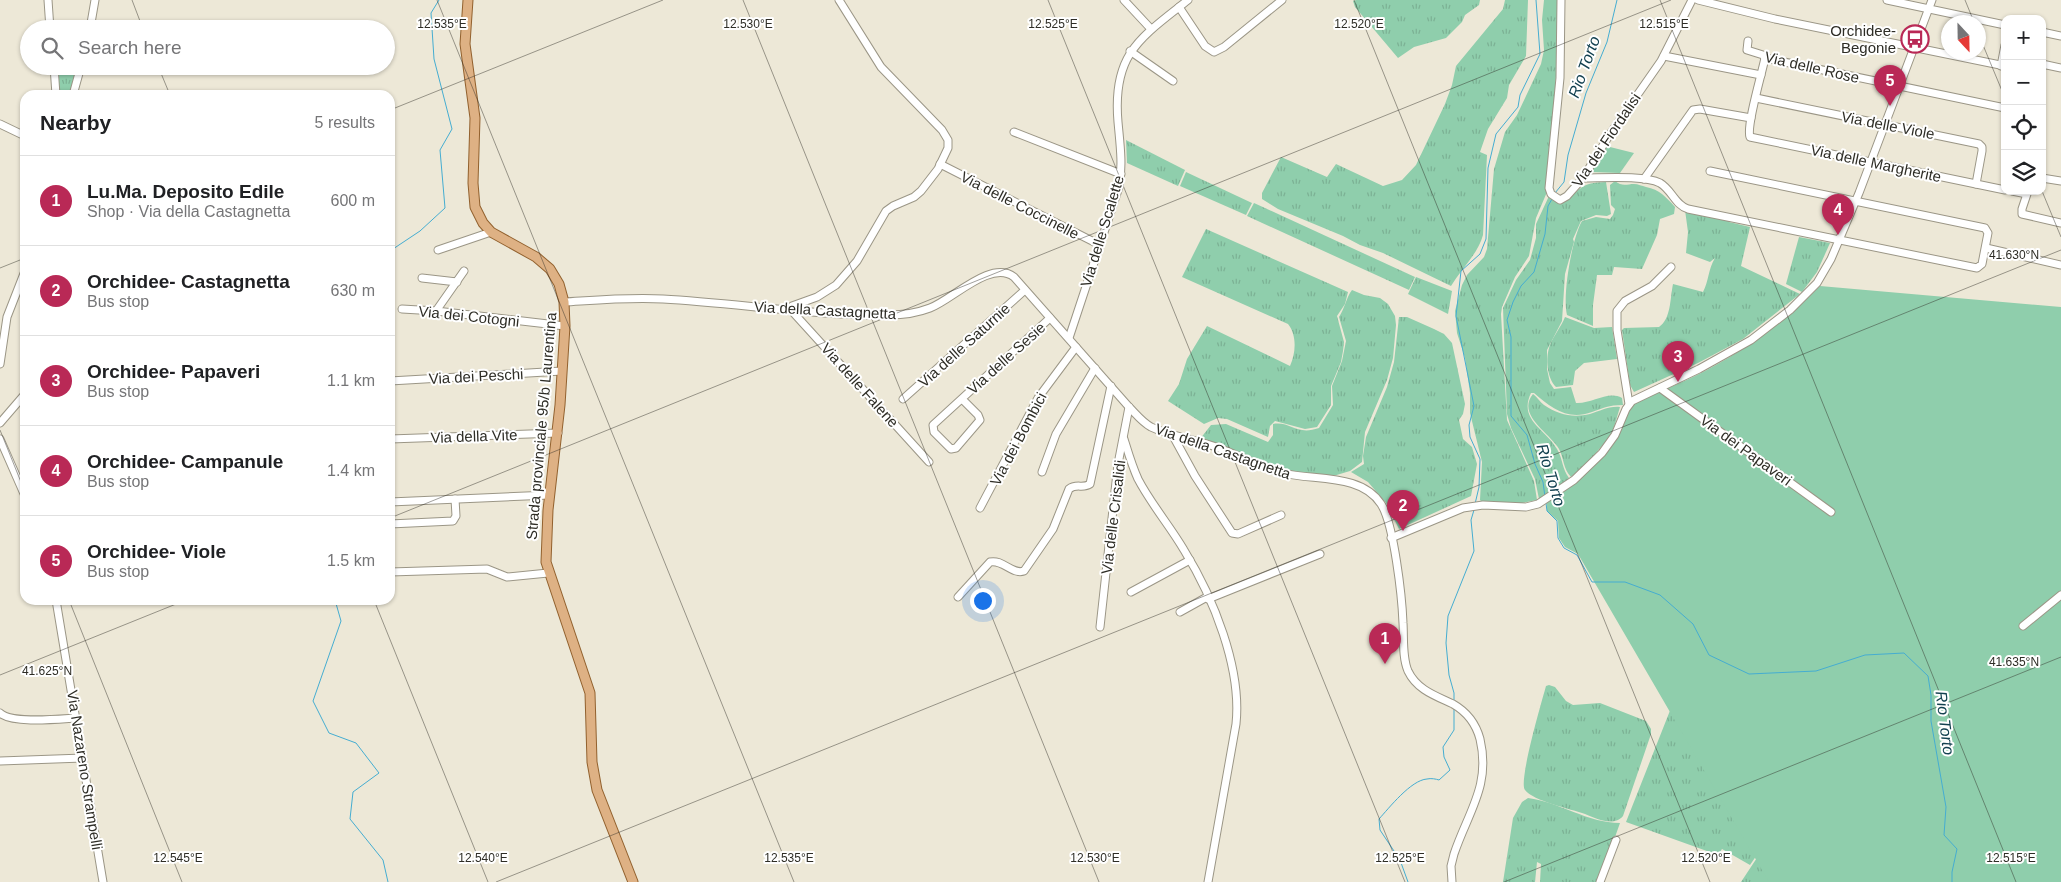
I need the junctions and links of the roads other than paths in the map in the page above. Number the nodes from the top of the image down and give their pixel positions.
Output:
1 (48, 0) edge
2 (95, 0) edge
3 (468, 0) edge
4 (840, 0) edge
5 (1124, 0) edge
6 (1188, 0) edge
7 (1282, 0) edge
8 (1562, 0) edge
9 (1692, 0) edge
10 (1698, 0) edge
11 (1887, 0) edge
12 (1932, 0) edge
13 (1179, 7) junction
14 (1928, 9) junction
15 (49, 20) edge
16 (92, 20) edge
17 (2001, 24) edge
18 (1151, 29) junction
19 (2046, 33) edge
20 (2061, 36) edge
21 (1748, 41) dead end
22 (1914, 48) junction
23 (1130, 51) junction
24 (1664, 56) junction
25 (1765, 58) junction
26 (2046, 65) edge
27 (2001, 66) edge
28 (2061, 68) edge
29 (55, 75) edge
30 (79, 75) edge
31 (1761, 75) junction
32 (1173, 81) dead end
33 (1900, 86) junction
34 (56, 90) edge
35 (74, 90) edge
36 (1756, 98) junction
37 (2001, 107) edge
38 (1751, 118) junction
39 (0, 124) edge
40 (1886, 124) junction
41 (1014, 132) dead end
42 (20, 134) edge
43 (1871, 163) junction
44 (940, 164) junction
45 (1710, 172) dead end
46 (1121, 174) junction
47 (1584, 178) junction
48 (1644, 179) junction
49 (2046, 179) edge
50 (2061, 181) edge
51 (1976, 184) junction
52 (2001, 189) edge
53 (2027, 195) edge
54 (1856, 201) junction
55 (2061, 223) edge
56 (491, 232) junction
57 (1839, 239) junction
58 (1100, 245) junction
59 (1986, 248) junction
60 (438, 250) dead end
61 (2061, 265) edge
62 (1671, 267) dead end
63 (464, 271) dead end
64 (422, 278) dead end
65 (457, 282) junction
66 (20, 283) edge
67 (1025, 290) junction
68 (564, 302) junction
69 (790, 309) junction
70 (402, 310) dead end
71 (436, 311) junction
72 (1050, 318) junction
73 (565, 326) junction
74 (1069, 338) junction
75 (1076, 347) junction
76 (0, 364) edge
77 (1095, 368) junction
78 (562, 372) junction
79 (395, 380) edge
80 (1111, 386) junction
81 (1660, 388) junction
82 (903, 399) dead end
83 (962, 399) junction
84 (20, 400) edge
85 (1628, 404) junction
86 (1129, 406) junction
87 (0, 423) edge
88 (558, 433) junction
89 (1172, 434) junction
90 (395, 439) edge
91 (1124, 439) junction
92 (0, 440) edge
93 (929, 462) dead end
94 (1042, 472) dead end
95 (20, 485) edge
96 (549, 495) junction
97 (455, 499) junction
98 (395, 502) edge
99 (980, 508) dead end
100 (1831, 512) dead end
101 (1281, 515) dead end
102 (395, 524) edge
103 (1391, 538) junction
104 (1320, 554) dead end
105 (1190, 560) junction
106 (395, 572) edge
107 (548, 573) junction
108 (1131, 592) dead end
109 (2061, 596) edge
110 (958, 597) dead end
111 (1208, 598) junction
112 (57, 605) edge
113 (1180, 612) dead end
114 (2023, 626) dead end
115 (1100, 627) dead end
116 (0, 713) edge
117 (76, 718) junction
118 (83, 758) junction
119 (0, 761) edge
120 (1616, 840) dead end
121 (103, 882) edge
122 (634, 882) edge
123 (1208, 882) edge
124 (1452, 882) edge
125 (1600, 882) edge

1 - 15 street
2 - 16 street
3 - 56 main road, Strada provinciale 95/b Laurentina
4 - 44 street
5 - 18 street
6 - 13 street, Via delle Scalette
7 - 13 street
8 - 47 street, Via dei Fiordalisi
9 - 24 street, Via dei Fiordalisi
10 - 22 street
11 - 14 street
12 - 14 street
13 - 18 street, Via delle Scalette
14 - 17 street
14 - 22 street
18 - 23 street, Via delle Scalette
19 - 20 street
21 - 25 street, Via delle Rose
22 - 27 street
22 - 33 street
23 - 32 street
23 - 46 street, Via delle Scalette
24 - 31 street
24 - 47 street, Via dei Fiordalisi
25 - 31 street
25 - 33 street, Via delle Rose
26 - 28 street
29 - 34 street
30 - 35 street
31 - 36 street
33 - 37 street, Via delle Rose
33 - 40 street
36 - 38 street
36 - 40 street, Via delle Viole
38 - 43 street, Via delle Margherite
38 - 48 street
39 - 42 street
40 - 43 street
40 - 51 street, Via delle Viole
41 - 46 street
43 - 51 street, Via delle Margherite
43 - 54 street
44 - 58 street, Via delle Coccinelle
44 - 69 street
45 - 54 street
46 - 58 street, Via delle Scalette
47 - 48 street
48 - 57 street
49 - 50 street
51 - 52 street, Via delle Margherite
53 - 55 street
54 - 57 street
54 - 59 street
56 - 60 street
56 - 68 main road, Strada provinciale 95/b Laurentina
57 - 59 street
57 - 81 street
58 - 74 street, Via delle Scalette
59 - 61 street
62 - 85 street
63 - 65 street
64 - 65 street
65 - 71 street
66 - 76 street
67 - 69 street, Via della Castagnetta
67 - 72 street, Via della Castagnetta
67 - 82 street, Via delle Saturnie
68 - 69 street, Via della Castagnetta
68 - 73 main road, Strada provinciale 95/b Laurentina
69 - 93 street, Via delle Falene
70 - 71 street, Via dei Cotogni
71 - 73 street, Via dei Cotogni
72 - 74 street, Via della Castagnetta
72 - 83 street, Via delle Sesie
73 - 78 main road, Strada provinciale 95/b Laurentina
74 - 75 street, Via della Castagnetta
75 - 77 street, Via della Castagnetta
75 - 99 street, Via dei Bombici
77 - 80 street, Via della Castagnetta
77 - 94 street
78 - 79 street, Via dei Peschi
78 - 88 main road, Strada provinciale 95/b Laurentina
80 - 86 street, Via della Castagnetta
80 - 110 street
81 - 85 street
81 - 100 street, Via dei Papaveri
83 - 83 street, Via delle Sesie
84 - 87 street
85 - 103 street
86 - 89 street, Via della Castagnetta
86 - 91 street, Via delle Crisalidi
88 - 90 street, Via della Vite
88 - 96 main road, Strada provinciale 95/b Laurentina
89 - 101 street
89 - 103 street, Via della Castagnetta
91 - 105 street
91 - 115 street, Via delle Crisalidi
92 - 95 street
96 - 97 street
96 - 107 main road, Strada provinciale 95/b Laurentina
97 - 98 street
97 - 102 street
103 - 124 street, Via della Castagnetta
104 - 111 street
105 - 108 street
105 - 111 street
106 - 107 street
107 - 122 main road, Strada provinciale 95/b Laurentina
109 - 114 street
111 - 113 street
111 - 123 street
112 - 117 street, Via Nazareno Strampelli
116 - 117 street
117 - 118 street, Via Nazareno Strampelli
118 - 119 street
118 - 121 street, Via Nazareno Strampelli
120 - 125 street

